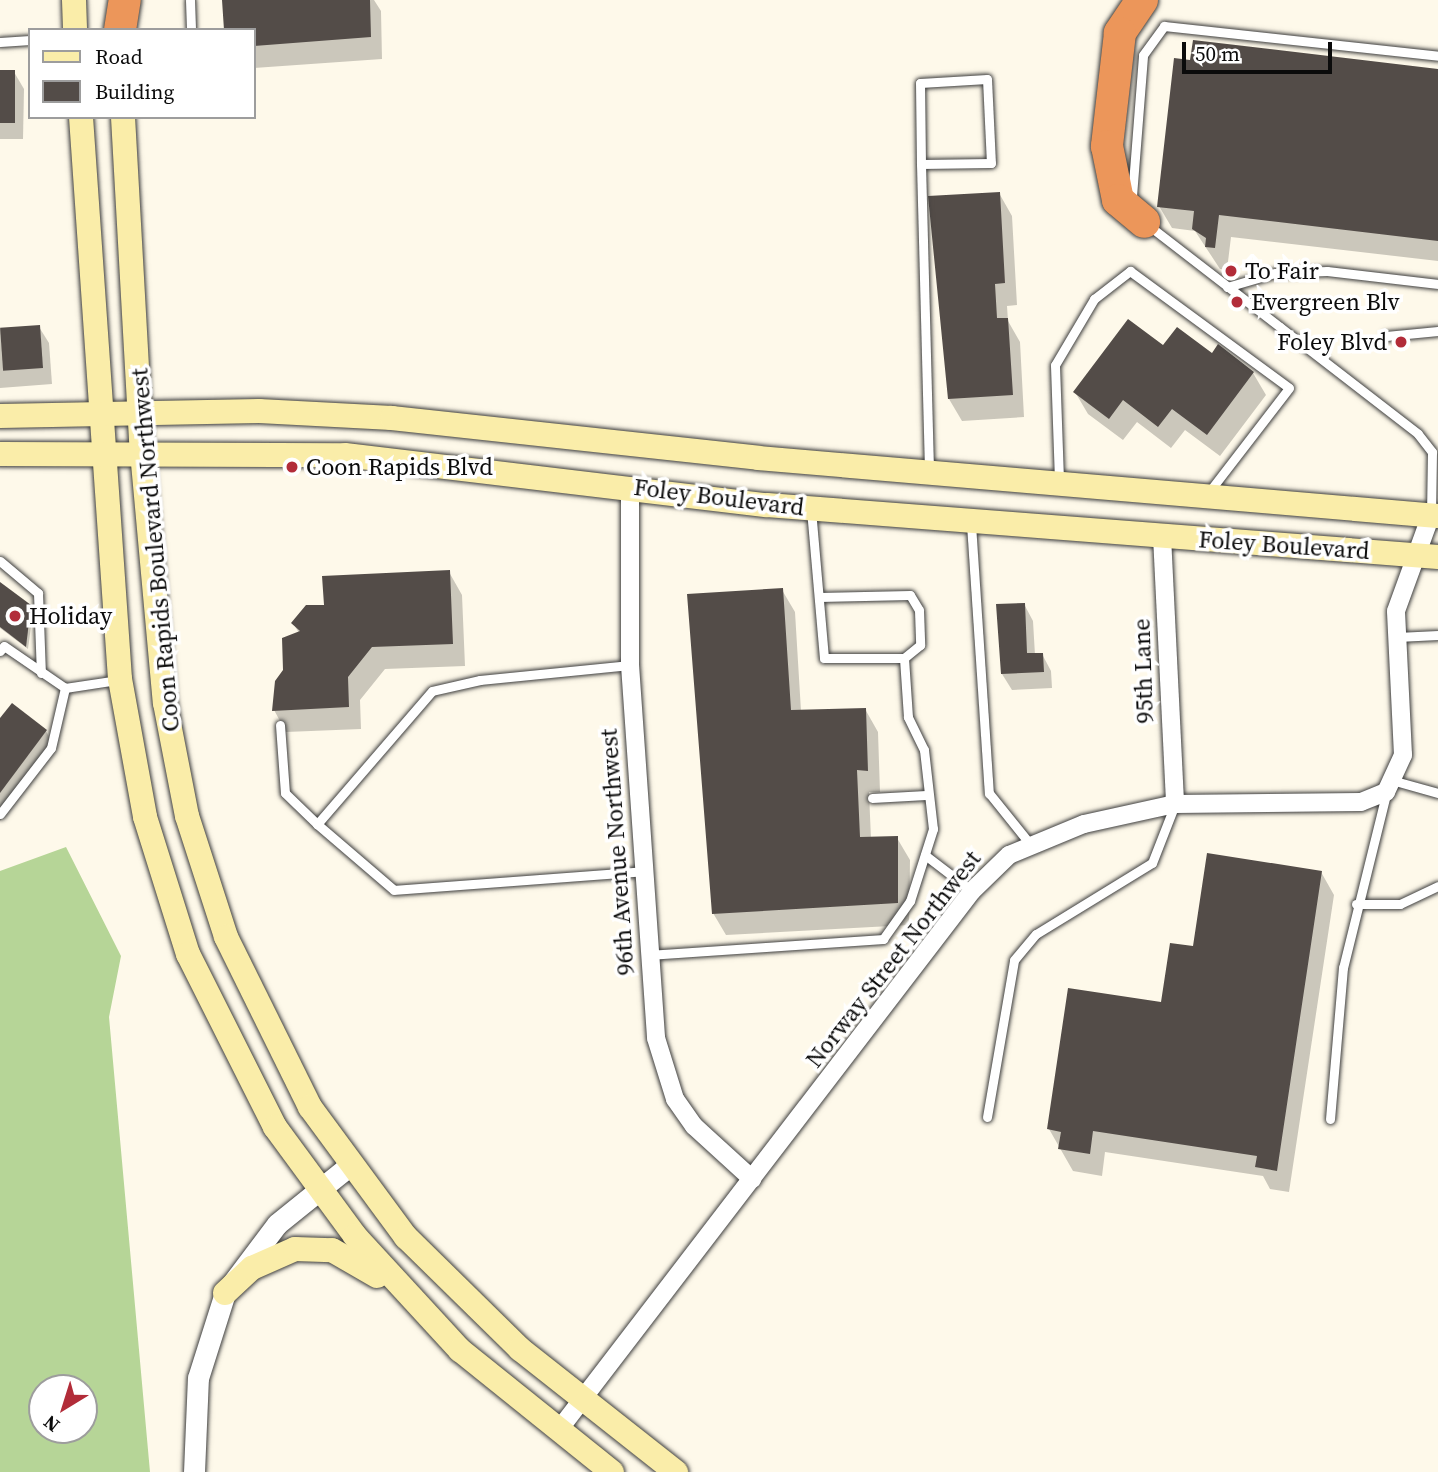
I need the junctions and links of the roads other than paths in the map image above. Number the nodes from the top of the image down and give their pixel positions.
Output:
1 (74, 0) edge
2 (115, 0) edge
3 (125, 0) edge
4 (190, 0) edge
5 (1142, 0) edge
6 (75, 28) edge
7 (118, 28) edge
8 (118, 28) edge
9 (191, 28) edge
10 (28, 40) edge
11 (0, 42) edge
12 (1438, 56) edge
13 (81, 119) edge
14 (123, 119) edge
15 (921, 164) junction
16 (1144, 222) junction
17 (1438, 284) edge
18 (1227, 287) junction
19 (1438, 331) edge
20 (1386, 336) dead end
21 (101, 413) junction
22 (140, 414) junction
23 (0, 416) edge
24 (103, 451) junction
25 (142, 452) junction
26 (0, 454) edge
27 (929, 472) junction
28 (1059, 482) junction
29 (629, 486) junction
30 (1207, 494) junction
31 (1435, 506) edge
32 (810, 508) junction
33 (971, 519) junction
34 (1162, 536) junction
35 (1411, 555) junction
36 (1438, 557) edge
37 (0, 561) edge
38 (819, 597) junction
39 (1438, 635) edge
40 (1397, 637) junction
41 (1, 646) edge
42 (904, 658) junction
43 (630, 665) junction
44 (41, 673) junction
45 (120, 679) junction
46 (65, 688) junction
47 (280, 725) dead end
48 (1391, 787) junction
49 (1438, 793) edge
50 (926, 794) junction
51 (872, 799) dead end
52 (1175, 804) junction
53 (0, 814) edge
54 (317, 824) junction
55 (1030, 844) junction
56 (925, 855) junction
57 (645, 871) junction
58 (1438, 886) edge
59 (972, 891) junction
60 (1356, 904) junction
61 (648, 955) junction
62 (987, 1117) dead end
63 (1330, 1119) dead end
64 (349, 1166) junction
65 (752, 1179) junction
66 (317, 1189) junction
67 (225, 1293) junction
68 (437, 1325) junction
69 (584, 1400) junction
70 (558, 1431) junction
71 (194, 1472) edge
72 (612, 1472) edge
73 (676, 1472) edge

1 - 6 main road
2 - 7 main road
3 - 8 highway
4 - 9 lane
5 - 16 highway
10 - 11 lane
12 - 16 lane
13 - 21 main road, Coon Rapids Boulevard Northwest
14 - 22 main road, Coon Rapids Boulevard Northwest
15 - 15 lane
15 - 27 lane
16 - 18 lane
17 - 18 lane
18 - 31 lane
19 - 20 lane
21 - 22 main road, Foley Boulevard
21 - 23 main road, Foley Boulevard
21 - 24 main road, Coon Rapids Boulevard Northwest
22 - 25 main road, Coon Rapids Boulevard Northwest
22 - 27 main road, Foley Boulevard
24 - 25 main road, Foley Boulevard
24 - 26 main road, Foley Boulevard
24 - 45 main road, Coon Rapids Boulevard Northwest
25 - 29 main road, Foley Boulevard
25 - 64 main road, Coon Rapids Boulevard Northwest
27 - 28 main road, Foley Boulevard
28 - 30 main road, Foley Boulevard
28 - 30 lane
29 - 32 main road, Foley Boulevard
29 - 43 street, 96th Avenue Northwest
30 - 31 main road, Foley Boulevard
31 - 35 street
32 - 33 main road, Foley Boulevard
32 - 38 lane
33 - 34 main road, Foley Boulevard
33 - 55 lane
34 - 35 main road, Foley Boulevard
34 - 52 street, 95th Lane
35 - 36 main road, Foley Boulevard
35 - 40 street
37 - 44 lane
38 - 42 lane
38 - 42 lane
39 - 40 lane
40 - 48 street
41 - 44 lane
42 - 50 lane
43 - 54 lane
43 - 57 street, 96th Avenue Northwest
44 - 46 lane
45 - 46 lane
45 - 66 main road, Coon Rapids Boulevard Northwest
46 - 53 lane
47 - 54 lane
48 - 49 lane
48 - 52 street, Norway Street Northwest
48 - 60 lane
50 - 51 lane
50 - 56 lane
52 - 55 street, Norway Street Northwest
52 - 62 lane
54 - 57 lane
55 - 59 street, Norway Street Northwest
56 - 59 lane
56 - 61 lane
57 - 61 street, 96th Avenue Northwest
58 - 60 lane
59 - 65 street, Norway Street Northwest
60 - 63 lane
61 - 65 street, 96th Avenue Northwest
64 - 66 street
64 - 69 main road, Coon Rapids Boulevard Northwest
65 - 69 street, Norway Street Northwest
66 - 67 street
66 - 68 main road, Coon Rapids Boulevard Northwest
67 - 68 main road
67 - 71 street
68 - 70 main road, Coon Rapids Boulevard Northwest
69 - 70 street, Norway Street Northwest
69 - 73 main road, Coon Rapids Boulevard Northwest
70 - 72 main road, Coon Rapids Boulevard Northwest

